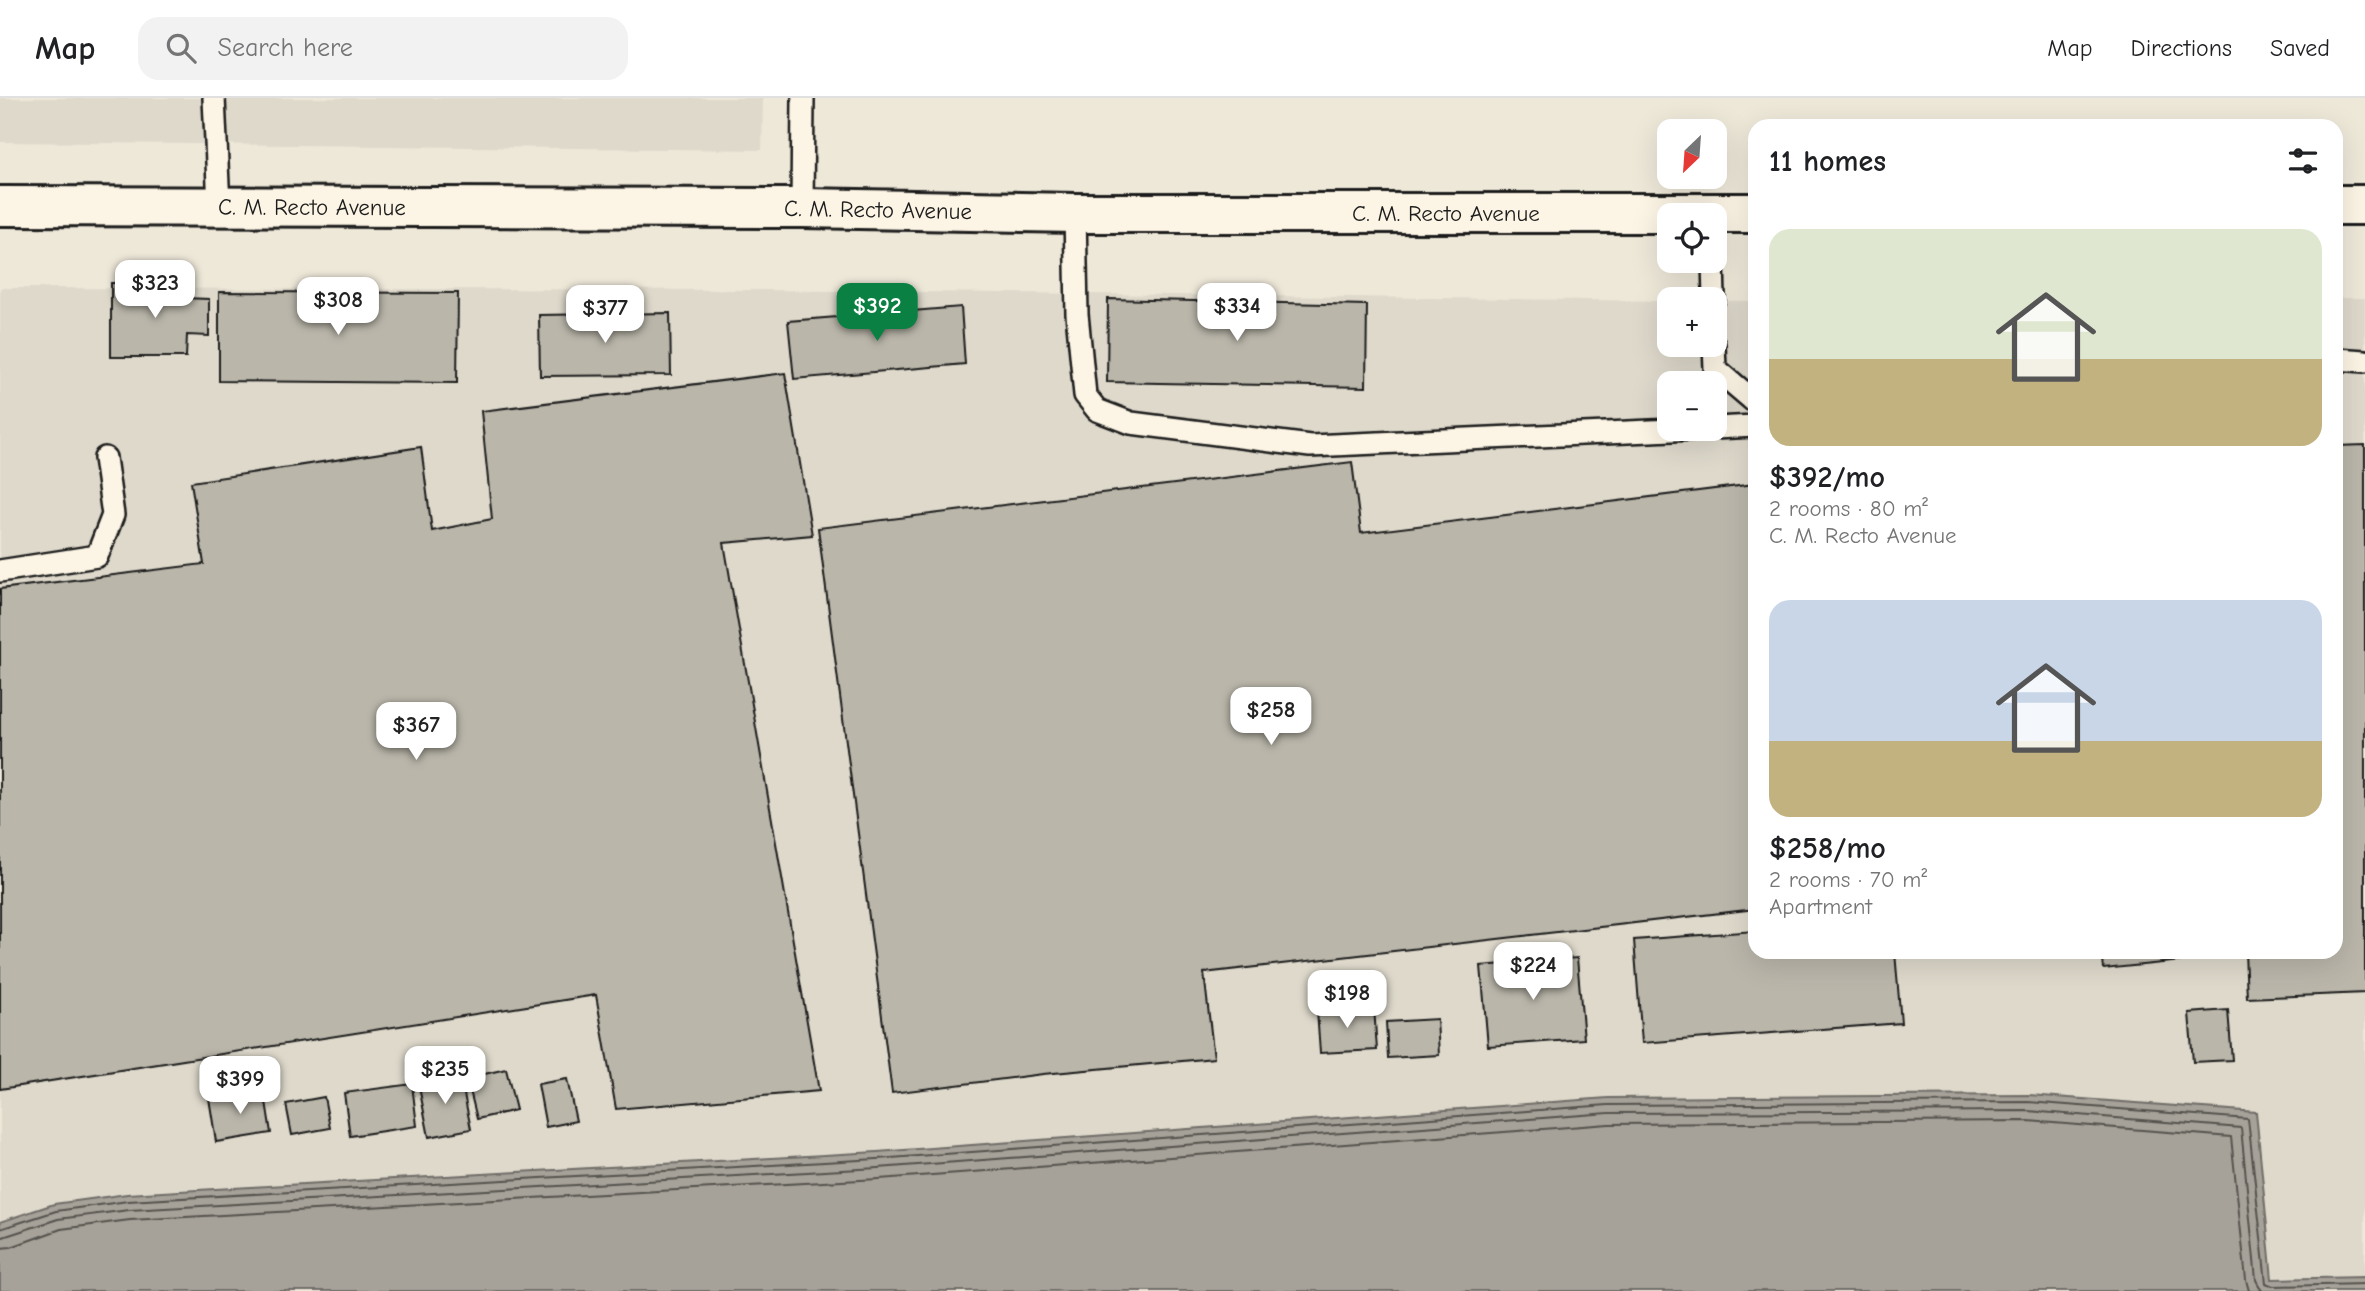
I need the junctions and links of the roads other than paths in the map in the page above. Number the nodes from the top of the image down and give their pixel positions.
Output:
1 (214, 98) edge
2 (803, 98) edge
3 (2343, 205) edge
4 (2365, 205) edge
5 (0, 206) edge
6 (219, 206) junction
7 (802, 208) junction
8 (1748, 212) edge
9 (1075, 213) junction
10 (1727, 213) edge
11 (1657, 214) edge
12 (1715, 357) edge
13 (2343, 359) edge
14 (2365, 361) edge
15 (1748, 395) edge
16 (1748, 426) edge
17 (1727, 427) edge
18 (1657, 431) edge
19 (105, 458) dead end
20 (0, 571) edge

1 - 6 lane
2 - 7 lane
3 - 4 highway
5 - 6 highway, C. M. Recto Avenue
6 - 7 highway, C. M. Recto Avenue
7 - 9 highway, C. M. Recto Avenue
8 - 10 highway, C. M. Recto Avenue
9 - 11 highway, C. M. Recto Avenue
9 - 18 lane
12 - 15 lane
13 - 14 lane
16 - 17 lane
19 - 20 lane

